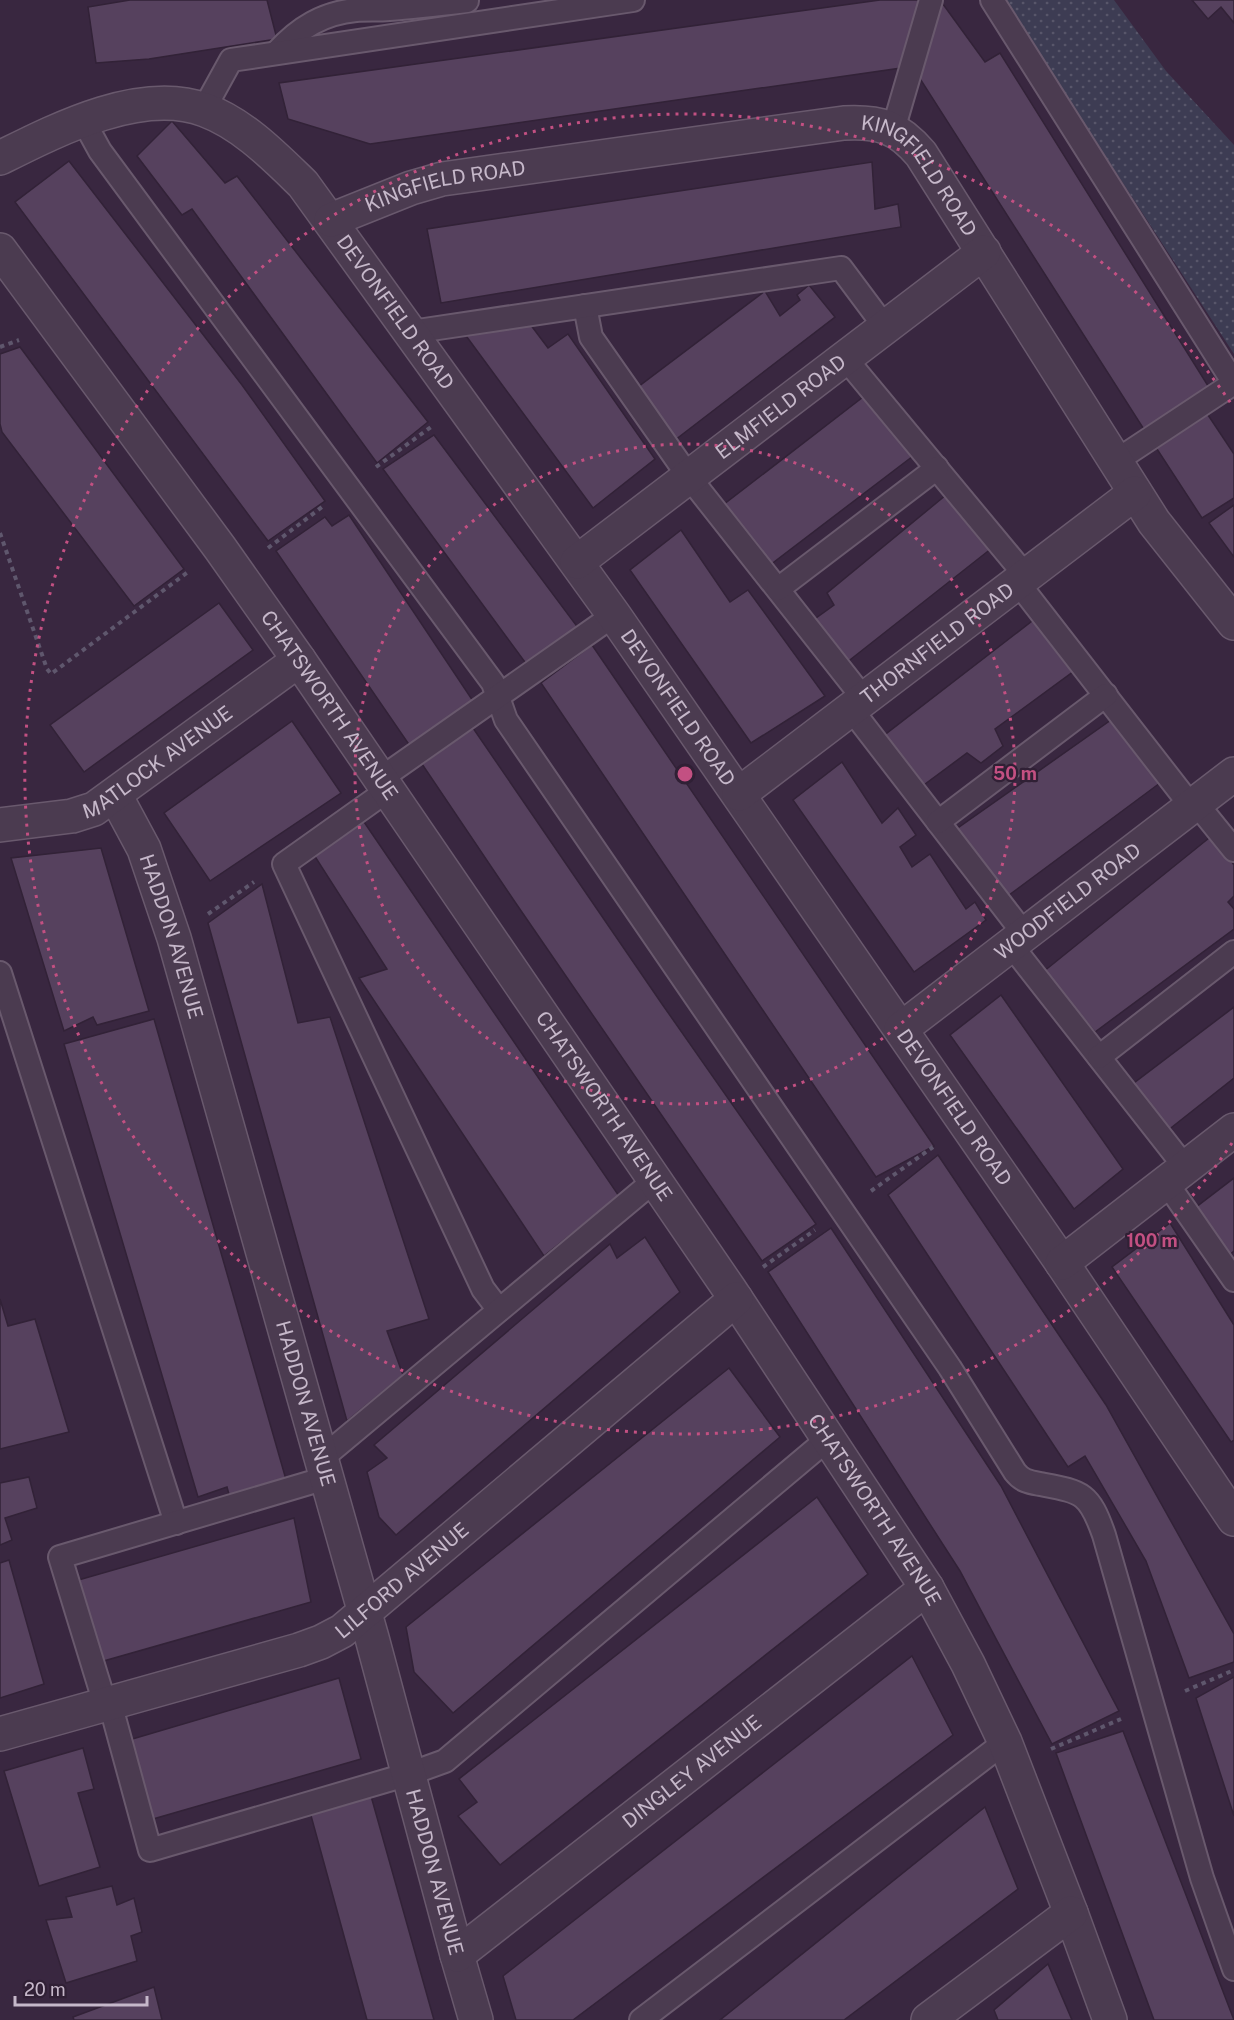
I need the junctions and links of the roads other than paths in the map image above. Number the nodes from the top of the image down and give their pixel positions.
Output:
1 (633, 0) edge
2 (931, 0) edge
3 (992, 0) edge
4 (467, 1) edge
5 (277, 52) junction
6 (204, 109) junction
7 (83, 120) junction
8 (893, 129) junction
9 (0, 158) edge
10 (331, 220) junction
11 (0, 250) edge
12 (984, 252) junction
13 (585, 306) junction
14 (885, 327) junction
15 (411, 332) junction
16 (845, 358) junction
17 (1116, 461) junction
18 (937, 468) junction
19 (689, 477) junction
20 (1135, 493) junction
21 (577, 562) junction
22 (1022, 579) junction
23 (778, 589) junction
24 (614, 615) junction
25 (1234, 623) edge
26 (299, 660) junction
27 (1106, 695) junction
28 (497, 697) junction
29 (857, 704) junction
30 (1234, 774) edge
31 (384, 784) junction
32 (739, 794) junction
33 (115, 795) junction
34 (1194, 805) junction
35 (938, 822) junction
36 (0, 825) edge
37 (1234, 850) edge
38 (1018, 940) junction
39 (1234, 952) edge
40 (0, 973) edge
41 (901, 1029) junction
42 (1099, 1057) junction
43 (1234, 1130) edge
44 (1176, 1175) junction
45 (655, 1180) junction
46 (1062, 1263) junction
47 (1234, 1280) edge
48 (736, 1299) junction
49 (499, 1310) junction
50 (829, 1438) junction
51 (324, 1468) junction
52 (1229, 1500) edge
53 (176, 1523) junction
54 (927, 1588) junction
55 (364, 1614) junction
56 (108, 1704) junction
57 (0, 1734) edge
58 (1005, 1742) junction
59 (409, 1774) junction
60 (1071, 1913) junction
61 (457, 1955) junction
62 (1234, 1969) edge
63 (931, 2019) edge
64 (476, 2020) edge
65 (641, 2020) edge
66 (1110, 2020) edge

1 - 5 lane
2 - 8 lane
3 - 17 lane
4 - 5 lane
5 - 6 lane
6 - 7 street, DEVONFIELD ROAD
6 - 10 street, DEVONFIELD ROAD
7 - 9 street, DEVONFIELD ROAD
7 - 28 lane
8 - 10 street, KINGFIELD ROAD
8 - 12 street, KINGFIELD ROAD
10 - 15 street, DEVONFIELD ROAD
11 - 26 street, CHATSWORTH AVENUE
12 - 14 street, ELMFIELD ROAD
12 - 17 street, KINGFIELD ROAD
13 - 14 lane
13 - 15 lane
13 - 19 lane
14 - 16 street, ELMFIELD ROAD
15 - 21 street, DEVONFIELD ROAD
16 - 18 lane
16 - 19 street, ELMFIELD ROAD
17 - 20 street, KINGFIELD ROAD
18 - 22 lane
18 - 23 lane
19 - 21 street, ELMFIELD ROAD
19 - 23 lane
20 - 22 street, THORNFIELD ROAD
20 - 25 street, KINGFIELD ROAD
21 - 24 street, DEVONFIELD ROAD
22 - 27 lane
22 - 29 street, THORNFIELD ROAD
23 - 29 lane
24 - 28 lane
24 - 32 street, DEVONFIELD ROAD
26 - 31 street, CHATSWORTH AVENUE
26 - 33 street, MATLOCK AVENUE
27 - 34 lane
27 - 35 lane
28 - 31 lane
28 - 62 lane
29 - 32 street, THORNFIELD ROAD
29 - 35 lane
30 - 34 street, WOODFIELD ROAD
31 - 45 street, CHATSWORTH AVENUE
31 - 49 lane
32 - 41 street, DEVONFIELD ROAD
33 - 36 street, MATLOCK AVENUE
33 - 51 street, HADDON AVENUE
34 - 37 lane
34 - 38 street, WOODFIELD ROAD
35 - 38 lane
38 - 41 street, WOODFIELD ROAD
38 - 42 lane
39 - 42 lane
40 - 53 lane
41 - 46 street, DEVONFIELD ROAD
42 - 44 lane
43 - 44 street
44 - 46 street
44 - 47 lane
45 - 48 street, CHATSWORTH AVENUE
45 - 49 lane
46 - 52 street, DEVONFIELD ROAD
48 - 50 street, CHATSWORTH AVENUE
48 - 55 street, LILFORD AVENUE
49 - 51 lane
50 - 54 street, CHATSWORTH AVENUE
50 - 59 lane
51 - 53 lane
51 - 55 street, HADDON AVENUE
53 - 56 lane
54 - 58 street, CHATSWORTH AVENUE
54 - 61 street, DINGLEY AVENUE
55 - 56 street, LILFORD AVENUE
55 - 59 street, HADDON AVENUE
56 - 57 street, LILFORD AVENUE
56 - 59 lane
58 - 60 street, CHATSWORTH AVENUE
58 - 65 lane
59 - 61 street, HADDON AVENUE
60 - 63 street
60 - 66 street, CHATSWORTH AVENUE
61 - 64 street, HADDON AVENUE

